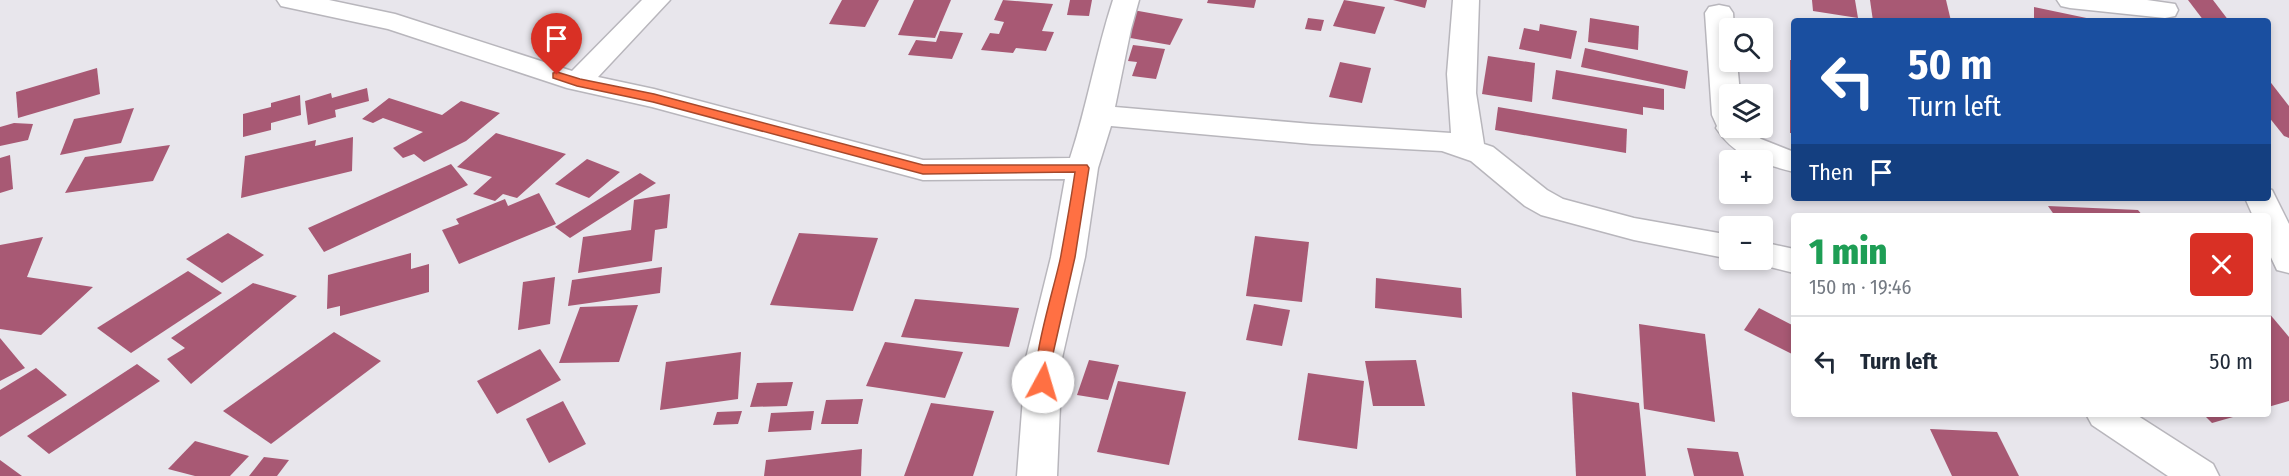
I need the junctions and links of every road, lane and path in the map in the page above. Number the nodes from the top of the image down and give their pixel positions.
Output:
1 (290, 0) edge
2 (657, 0) edge
3 (1126, 0) edge
4 (1466, 0) edge
5 (2070, 0) edge
6 (2165, 10) edge
7 (1719, 13) dead end
8 (577, 82) junction
9 (1725, 84) edge
10 (1099, 115) junction
11 (1738, 138) edge
12 (1470, 148) junction
13 (1791, 161) edge
14 (1082, 168) junction
15 (2271, 229) edge
16 (1719, 245) edge
17 (1773, 256) edge
18 (1791, 260) edge
19 (2289, 261) edge
20 (2110, 417) edge
21 (1037, 476) edge
22 (2199, 476) edge

1 - 8 street
2 - 8 street
3 - 10 street
4 - 12 street
5 - 6 street
7 - 9 street
8 - 14 street
10 - 12 street
10 - 14 street
11 - 13 street
12 - 16 street
14 - 21 street
15 - 19 street
17 - 18 street
20 - 22 street

